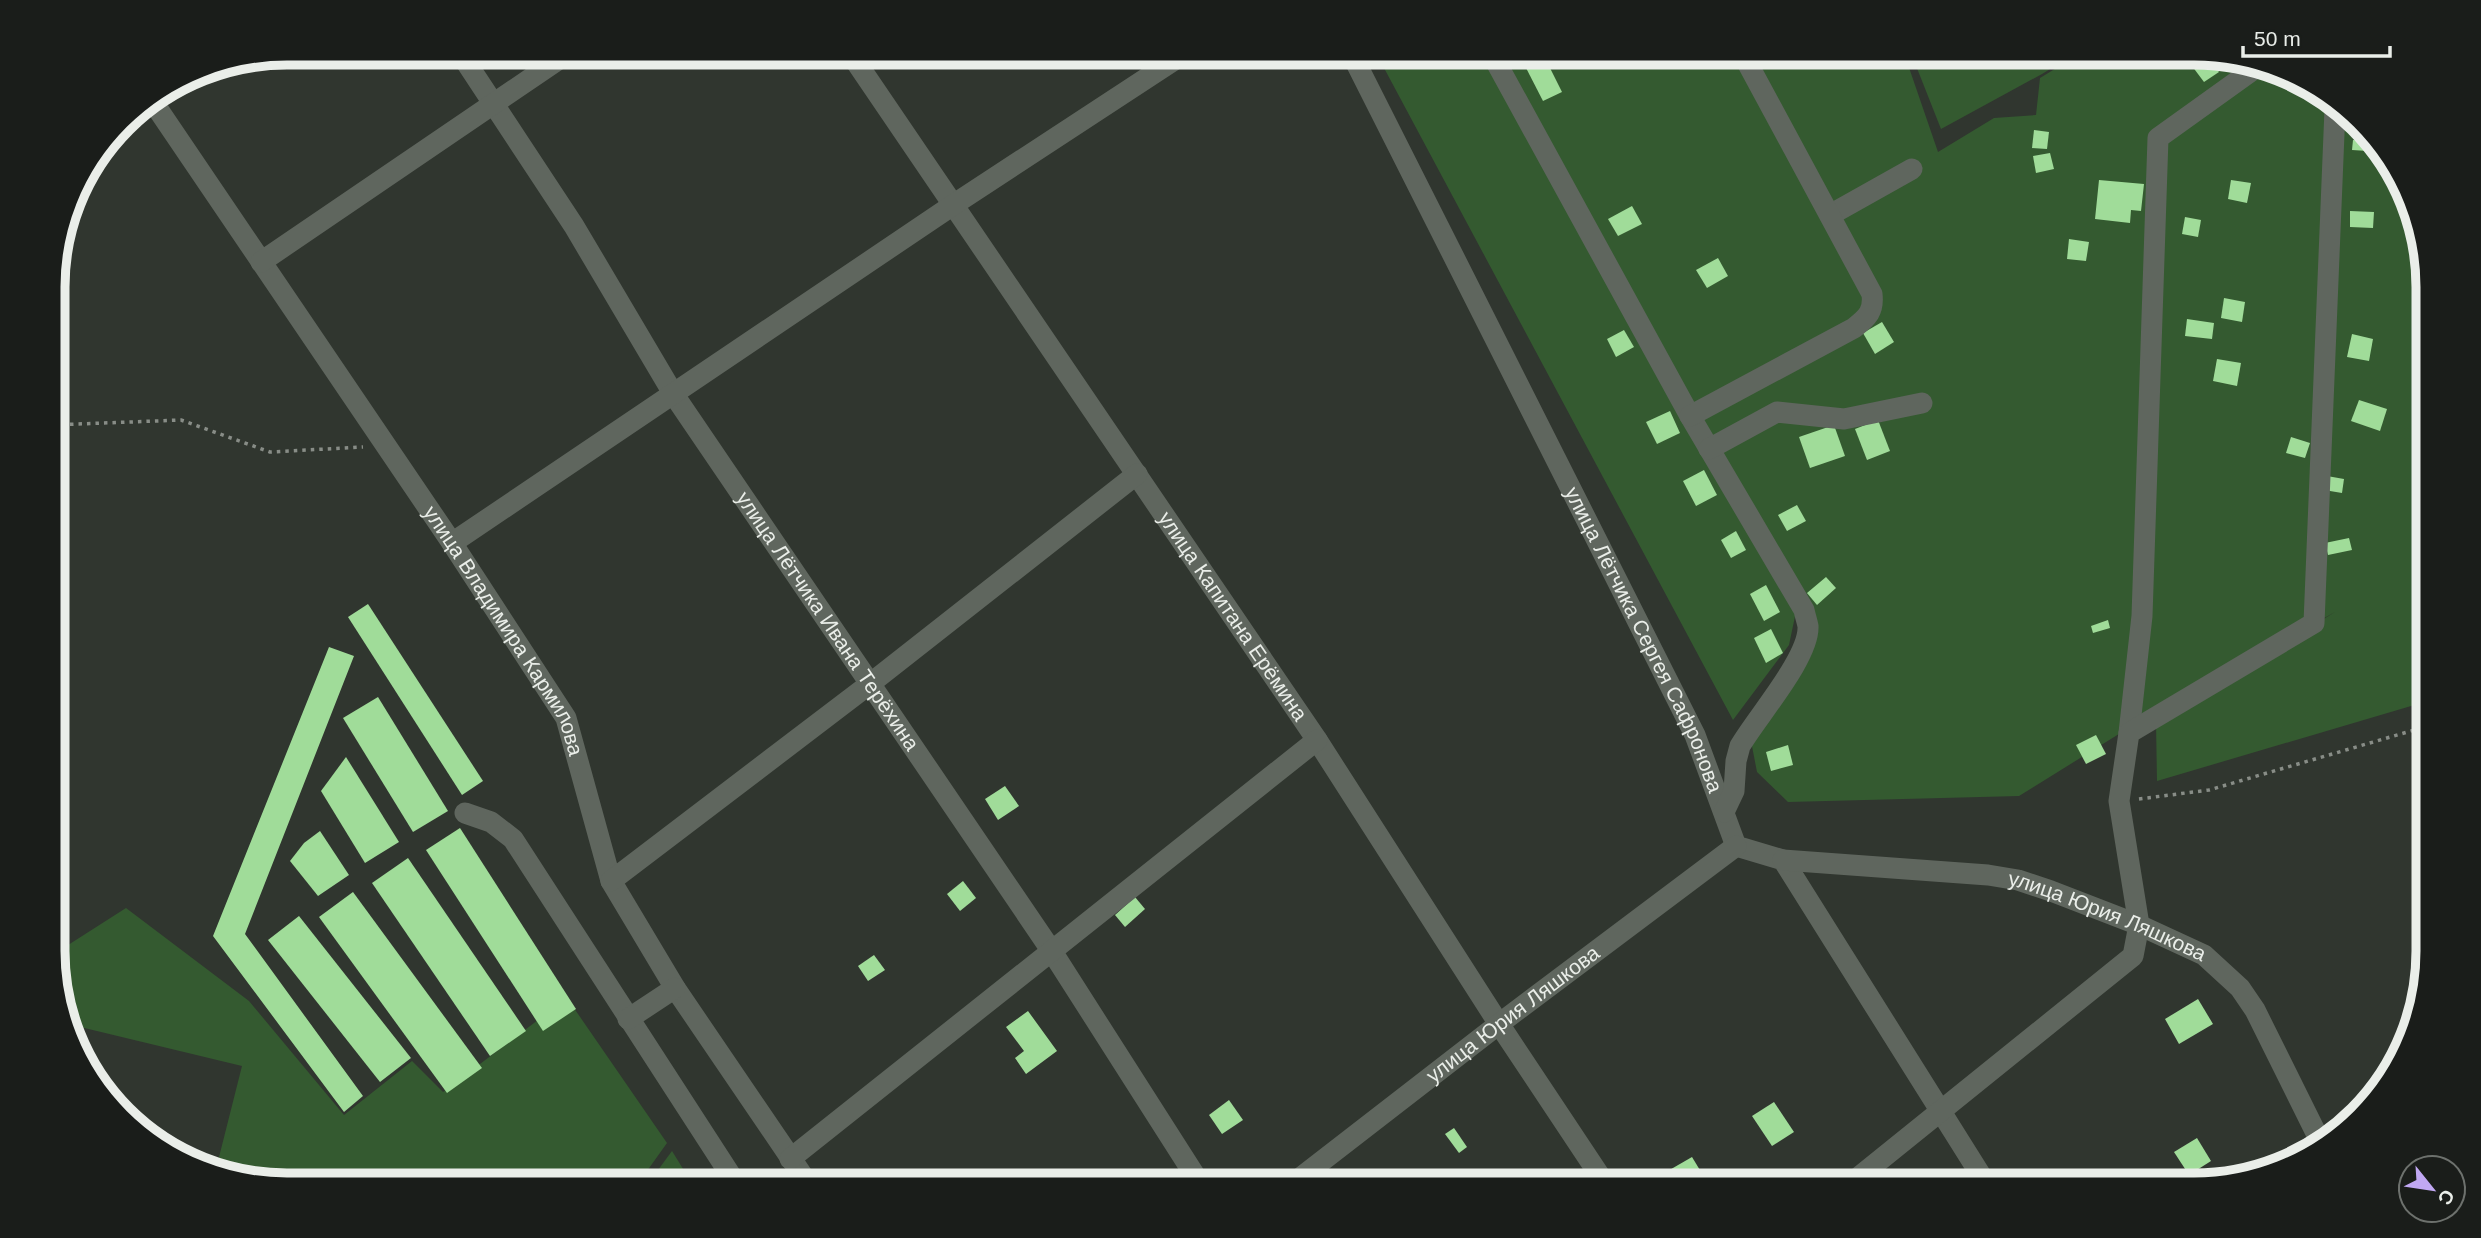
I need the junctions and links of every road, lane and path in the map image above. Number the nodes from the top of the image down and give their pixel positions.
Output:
1 (469, 65) edge
2 (549, 65) edge
3 (859, 65) edge
4 (1165, 65) edge
5 (1358, 65) edge
6 (1498, 65) edge
7 (1749, 65) edge
8 (2250, 72) edge
9 (494, 103) junction
10 (156, 108) edge
11 (2335, 115) edge
12 (1912, 169) dead end
13 (953, 205) junction
14 (1830, 215) junction
15 (261, 261) junction
16 (674, 395) junction
17 (1922, 403) dead end
18 (1690, 416) junction
19 (65, 425) edge
20 (386, 446) junction
21 (1709, 449) junction
22 (1137, 474) junction
23 (452, 543) junction
24 (871, 682) junction
25 (2416, 730) edge
26 (2129, 733) junction
27 (1317, 740) junction
28 (2119, 801) junction
29 (1724, 812) junction
30 (465, 813) dead end
31 (1737, 846) junction
32 (1783, 860) junction
33 (611, 881) junction
34 (2139, 925) junction
35 (1051, 950) junction
36 (675, 988) junction
37 (628, 1019) junction
38 (1499, 1024) junction
39 (1942, 1111) junction
40 (2318, 1136) edge
41 (790, 1159) junction
42 (729, 1173) edge
43 (800, 1173) edge
44 (1193, 1173) edge
45 (1307, 1173) edge
46 (1598, 1173) edge
47 (1864, 1173) edge
48 (1980, 1173) edge

1 - 9 street, улица Лётчика Ивана Терёхина
2 - 9 street
3 - 13 street, улица Капитана Ерёмина
4 - 13 street
5 - 29 street, улица Лётчика Сергея Сафронова
6 - 18 street
7 - 14 street
8 - 26 street
9 - 15 street
9 - 16 street, улица Лётчика Ивана Терёхина
10 - 15 street, улица Владимира Кармилова
11 - 26 street
12 - 14 street
13 - 16 street
13 - 22 street, улица Капитана Ерёмина
14 - 18 street
15 - 20 street, улица Владимира Кармилова
16 - 23 street
16 - 24 street, улица Лётчика Ивана Терёхина
17 - 21 street
18 - 21 street
19 - 20 path
20 - 23 street, улица Владимира Кармилова
21 - 29 street
22 - 24 street
22 - 27 street, улица Капитана Ерёмина
23 - 33 street, улица Владимира Кармилова
24 - 33 street
24 - 35 street, улица Лётчика Ивана Терёхина
25 - 28 path
26 - 28 street
27 - 35 street
27 - 38 street, улица Капитана Ерёмина
28 - 34 street
29 - 31 street, улица Лётчика Сергея Сафронова
30 - 37 street
31 - 32 street
31 - 38 street, улица Юрия Ляшкова
32 - 34 street, улица Юрия Ляшкова
32 - 39 street
33 - 36 street, улица Владимира Кармилова
34 - 39 street
34 - 40 street, улица Юрия Ляшкова
35 - 41 street
35 - 44 street, улица Лётчика Ивана Терёхина
36 - 37 street
36 - 41 street, улица Владимира Кармилова
37 - 42 street
38 - 45 street, улица Юрия Ляшкова
38 - 46 street, улица Капитана Ерёмина
39 - 47 street
39 - 48 street
41 - 43 street, улица Владимира Кармилова

